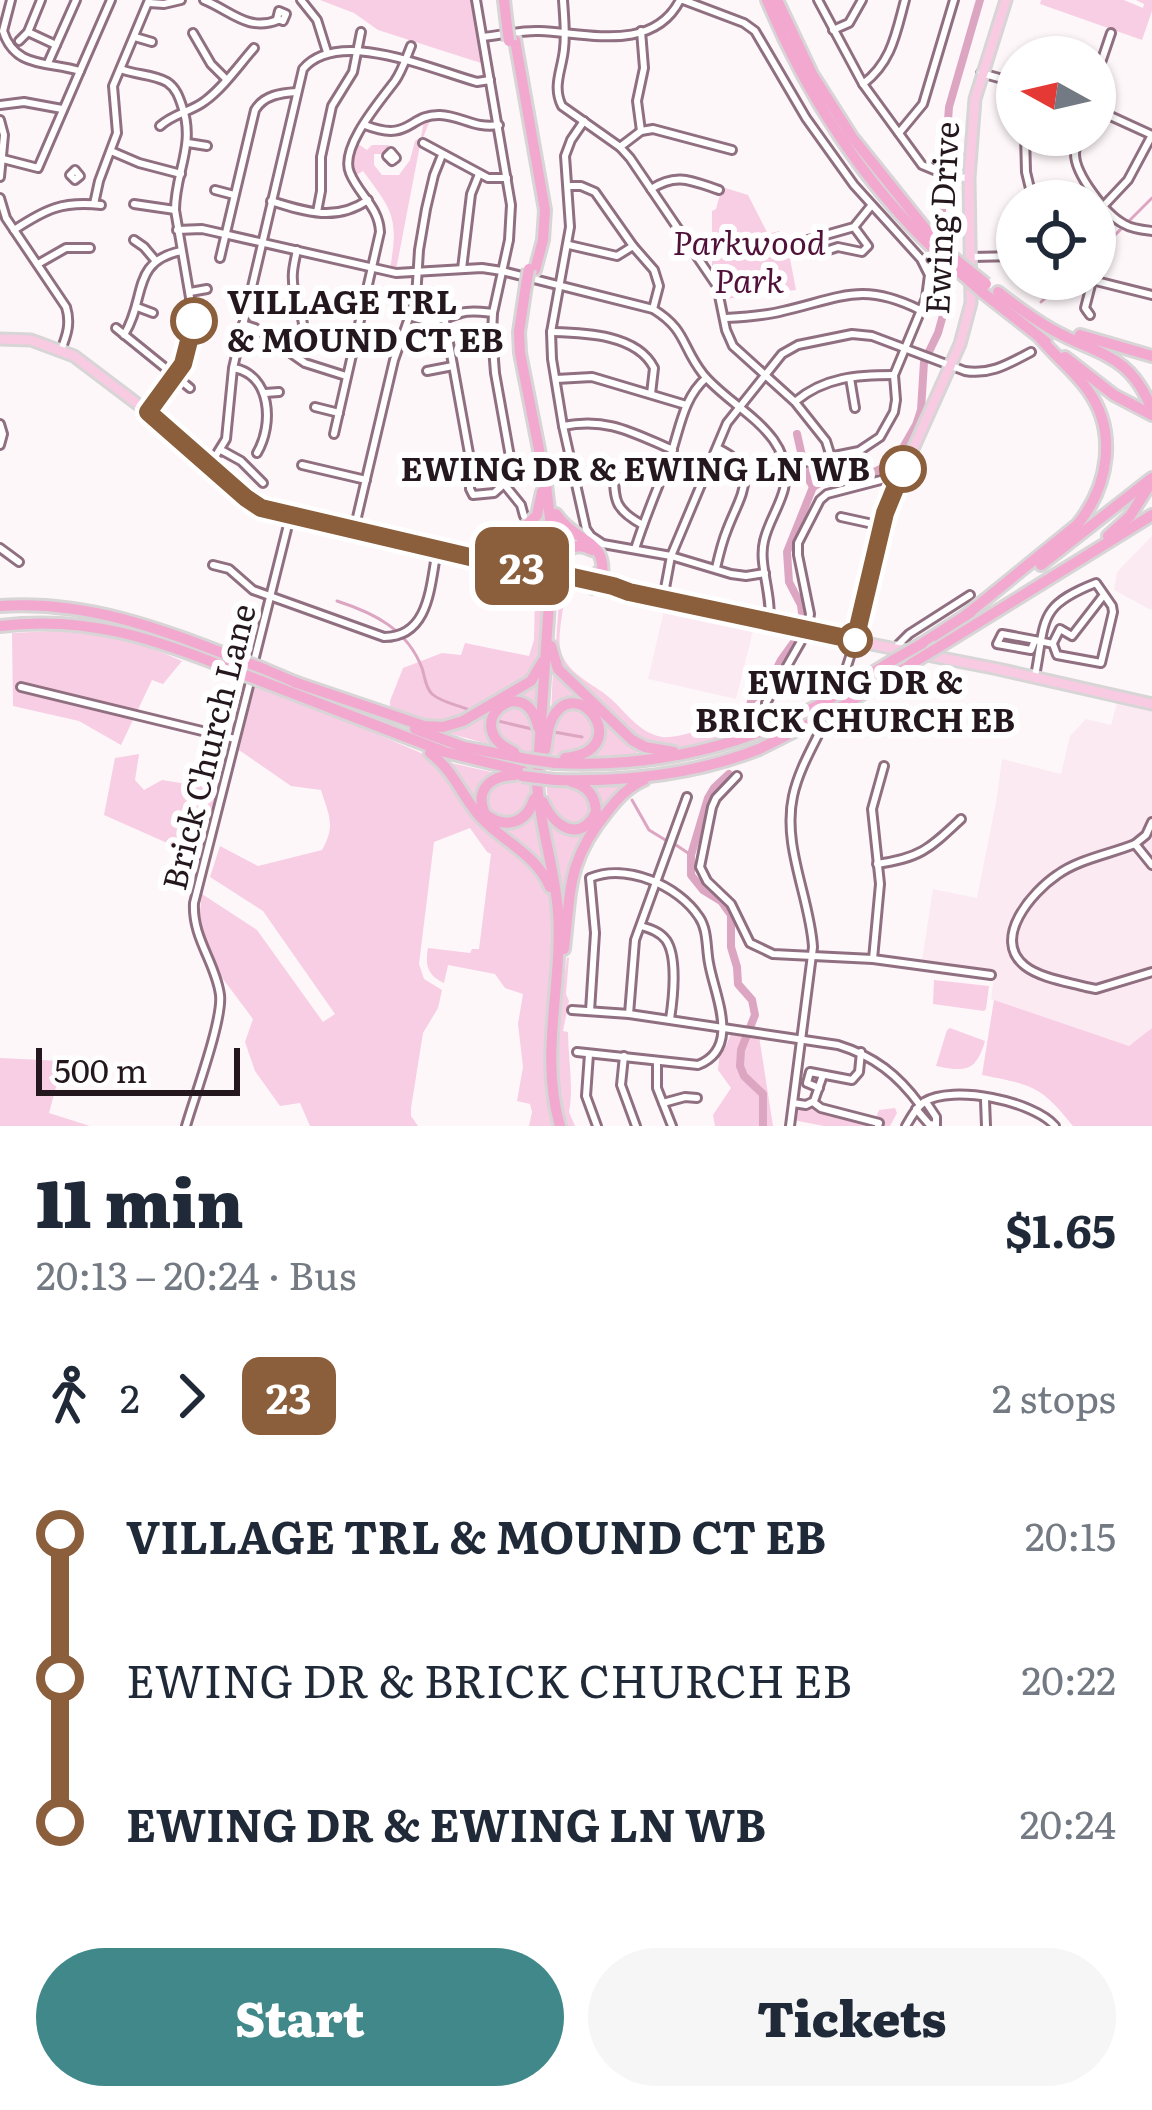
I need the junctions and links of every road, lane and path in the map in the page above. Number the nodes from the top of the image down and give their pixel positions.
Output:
1 (10, 0) edge
2 (41, 0) edge
3 (76, 0) edge
4 (111, 0) edge
5 (181, 0) edge
6 (204, 0) edge
7 (301, 0) edge
8 (476, 0) edge
9 (507, 0) edge
10 (563, 0) edge
11 (681, 0) edge
12 (766, 0) edge
13 (777, 0) edge
14 (818, 0) edge
15 (862, 0) edge
16 (904, 0) edge
17 (954, 0) edge
18 (1006, 0) edge
19 (149, 2) edge
20 (278, 20) dead end
21 (832, 30) junction
22 (1, 31) edge
23 (641, 31) junction
24 (28, 32) junction
25 (362, 32) dead end
26 (193, 33) dead end
27 (565, 33) junction
28 (1111, 33) dead end
29 (1110, 36) edge
30 (135, 37) junction
31 (483, 37) junction
32 (19, 41) dead end
33 (152, 42) dead end
34 (56, 45) junction
35 (411, 46) dead end
36 (254, 48) dead end
37 (327, 52) junction
38 (358, 53) junction
39 (406, 59) junction
40 (48, 64) junction
41 (121, 69) junction
42 (80, 71) junction
43 (981, 73) junction
44 (996, 77) edge
45 (226, 79) junction
46 (490, 80) junction
47 (863, 84) junction
48 (297, 92) junction
49 (0, 105) edge
50 (63, 110) junction
51 (184, 111) junction
52 (1116, 119) edge
53 (0, 120) edge
54 (584, 121) junction
55 (365, 125) junction
56 (499, 125) junction
57 (160, 126) dead end
58 (640, 131) junction
59 (390, 132) junction
60 (899, 133) junction
61 (1152, 135) edge
62 (188, 143) junction
63 (423, 143) dead end
64 (207, 146) dead end
65 (620, 147) junction
66 (111, 151) junction
67 (733, 151) dead end
68 (391, 152) dead end
69 (442, 155) junction
70 (3, 159) edge
71 (479, 174) junction
72 (181, 175) junction
73 (0, 177) edge
74 (80, 177) dead end
75 (507, 178) junction
76 (969, 178) junction
77 (99, 181) junction
78 (569, 186) junction
79 (651, 189) junction
80 (215, 190) dead end
81 (719, 190) dead end
82 (1116, 194) edge
83 (234, 195) junction
84 (0, 198) edge
85 (368, 200) junction
86 (271, 201) junction
87 (134, 204) dead end
88 (871, 206) junction
89 (175, 210) junction
90 (317, 212) junction
91 (1116, 216) edge
92 (854, 227) junction
93 (14, 230) junction
94 (177, 230) junction
95 (1152, 231) edge
96 (225, 234) junction
97 (134, 240) dead end
98 (261, 242) junction
99 (568, 245) junction
100 (633, 246) junction
101 (90, 248) dead end
102 (297, 250) junction
103 (939, 250) junction
104 (182, 251) junction
105 (996, 256) edge
106 (972, 257) junction
107 (220, 258) dead end
108 (155, 260) junction
109 (38, 264) junction
110 (373, 267) junction
111 (462, 269) junction
112 (502, 271) junction
113 (418, 272) junction
114 (529, 285) junction
115 (560, 285) junction
116 (1116, 286) edge
117 (984, 288) junction
118 (207, 289) dead end
119 (996, 291) edge
120 (190, 292) junction
121 (1152, 295) edge
122 (325, 300) dead end
123 (1010, 300) edge
124 (1012, 300) edge
125 (1088, 300) edge
126 (137, 307) junction
127 (653, 309) junction
128 (920, 310) junction
129 (302, 312) junction
130 (153, 313) dead end
131 (493, 314) junction
132 (1090, 315) dead end
133 (410, 316) junction
134 (725, 318) junction
135 (194, 321) junction
136 (446, 321) junction
137 (204, 322) dead end
138 (244, 324) junction
139 (116, 328) dead end
140 (551, 332) junction
141 (124, 335) junction
142 (0, 339) edge
143 (1041, 339) junction
144 (903, 347) junction
145 (61, 350) junction
146 (188, 352) junction
147 (292, 352) junction
148 (1031, 352) dead end
149 (198, 355) dead end
150 (1152, 356) edge
151 (951, 365) junction
152 (453, 366) junction
153 (233, 368) junction
154 (427, 371) dead end
155 (764, 373) junction
156 (894, 375) junction
157 (176, 376) junction
158 (348, 376) junction
159 (850, 377) junction
160 (706, 378) junction
161 (555, 379) junction
162 (190, 388) dead end
163 (279, 392) dead end
164 (265, 394) junction
165 (651, 394) junction
166 (795, 402) junction
167 (686, 405) junction
168 (739, 405) junction
169 (316, 407) dead end
170 (855, 408) dead end
171 (148, 412) junction
172 (1148, 412) edge
173 (339, 413) junction
174 (0, 424) edge
175 (563, 426) junction
176 (334, 434) dead end
177 (537, 441) junction
178 (0, 445) edge
179 (717, 448) junction
180 (221, 450) junction
181 (673, 450) junction
182 (257, 453) dead end
183 (830, 458) junction
184 (210, 465) junction
185 (302, 465) dead end
186 (784, 466) junction
187 (614, 471) dead end
188 (900, 476) junction
189 (1152, 479) edge
190 (366, 480) junction
191 (263, 483) dead end
192 (504, 484) junction
193 (556, 514) junction
194 (1152, 515) edge
195 (524, 516) dead end
196 (290, 517) junction
197 (841, 518) dead end
198 (643, 525) junction
199 (882, 526) junction
200 (354, 530) junction
201 (0, 548) edge
202 (437, 548) junction
203 (635, 549) junction
204 (671, 556) junction
205 (19, 562) dead end
206 (1073, 564) junction
207 (212, 565) dead end
208 (505, 565) junction
209 (716, 568) junction
210 (556, 570) junction
211 (765, 573) junction
212 (599, 582) junction
213 (550, 592) junction
214 (970, 595) dead end
215 (270, 596) junction
216 (1103, 596) junction
217 (663, 599) junction
218 (0, 606) edge
219 (965, 616) junction
220 (770, 624) junction
221 (0, 626) edge
222 (806, 631) junction
223 (855, 640) junction
224 (1038, 641) junction
225 (549, 644) junction
226 (1053, 644) junction
227 (895, 654) junction
228 (242, 667) junction
229 (262, 675) junction
230 (1035, 676) junction
231 (294, 682) junction
232 (21, 687) dead end
233 (301, 697) junction
234 (766, 703) dead end
235 (1152, 704) edge
236 (806, 719) junction
237 (408, 721) junction
238 (786, 735) junction
239 (235, 739) junction
240 (430, 752) junction
241 (674, 752) junction
242 (554, 764) junction
243 (522, 765) junction
244 (884, 766) dead end
245 (661, 776) junction
246 (737, 776) dead end
247 (537, 784) junction
248 (686, 797) dead end
249 (543, 802) junction
250 (961, 819) dead end
251 (1152, 822) edge
252 (1135, 844) junction
253 (877, 864) junction
254 (1152, 865) edge
255 (655, 883) junction
256 (640, 926) junction
257 (561, 948) junction
258 (813, 955) junction
259 (873, 959) junction
260 (1152, 972) edge
261 (991, 975) dead end
262 (572, 1010) dead end
263 (590, 1011) junction
264 (629, 1014) junction
265 (670, 1019) junction
266 (722, 1027) junction
267 (803, 1039) junction
268 (577, 1052) dead end
269 (862, 1052) junction
270 (589, 1053) junction
271 (624, 1056) junction
272 (658, 1060) junction
273 (823, 1075) junction
274 (819, 1088) junction
275 (697, 1098) dead end
276 (985, 1098) junction
277 (813, 1102) junction
278 (663, 1103) junction
279 (794, 1103) junction
280 (920, 1105) junction
281 (880, 1121) edge
282 (908, 1124) edge
283 (186, 1126) edge
284 (563, 1126) edge
285 (597, 1126) edge
286 (636, 1126) edge
287 (672, 1126) edge
288 (790, 1126) edge
289 (986, 1126) edge
290 (1055, 1126) edge

1 - 22 street
2 - 24 street
3 - 34 street
4 - 42 street
5 - 19 street
6 - 20 street
7 - 37 street
8 - 31 street
9 - 114 highway, bridge
10 - 27 street
11 - 23 street
11 - 88 street
12 - 103 highway
13 - 103 highway
14 - 21 street
15 - 21 street
16 - 47 street
17 - 60 street
18 - 43 main road, Ewing Drive
19 - 30 street
21 - 47 street
22 - 40 street
23 - 27 street
23 - 58 street
24 - 32 street
24 - 34 street
25 - 38 street
26 - 45 street
27 - 31 street
27 - 54 street
28 - 29 street
30 - 33 street
30 - 41 street
31 - 46 street
34 - 40 street
35 - 39 street
36 - 45 street
37 - 38 street
37 - 48 street
38 - 39 street
38 - 90 street
39 - 46 street
39 - 55 street
40 - 42 street
41 - 51 street
41 - 66 street
42 - 50 street
43 - 44 street
43 - 76 main road, Ewing Drive
45 - 51 street
46 - 56 street
47 - 60 street
48 - 83 street
48 - 86 street
49 - 50 street
50 - 70 street
51 - 57 street
51 - 62 street
52 - 61 street
53 - 70 street
54 - 65 street
54 - 78 street
55 - 59 street
55 - 85 street
56 - 59 street
56 - 75 street
58 - 65 street
58 - 67 street
59 - 68 street
60 - 76 street
61 - 82 street
62 - 64 street
62 - 72 street
63 - 69 street
65 - 79 street
66 - 72 street
66 - 77 street
69 - 71 street
69 - 113 street
70 - 73 street
71 - 75 street
71 - 111 street
72 - 89 street
74 - 77 street
75 - 112 street
76 - 106 main road, Ewing Drive
77 - 93 street
78 - 99 street
78 - 100 street
79 - 81 street
79 - 134 street
80 - 83 street
83 - 96 street
84 - 93 street
85 - 90 street
85 - 110 street
86 - 90 street
86 - 98 street
87 - 89 street
88 - 92 street
88 - 128 street
89 - 94 street
91 - 95 street
92 - 92 street
93 - 109 street
94 - 96 street
94 - 104 street
96 - 98 street
96 - 107 street
97 - 108 street
98 - 102 street
98 - 138 street
99 - 100 street
99 - 115 street
100 - 127 street
101 - 109 street
102 - 110 street
102 - 129 street
103 - 117 highway, bridge
104 - 108 street
104 - 120 street
105 - 106 street
106 - 151 main road, Ewing Drive
108 - 126 street
109 - 145 street
110 - 113 street
110 - 158 street
111 - 112 street
111 - 113 street
112 - 115 street
112 - 131 street
113 - 133 street
114 - 177 highway
114 - 193 highway
115 - 127 street
115 - 140 street
116 - 121 street
117 - 119 highway
117 - 143 highway
118 - 120 street
120 - 135 street
122 - 129 street
123 - 172 highway
124 - 150 highway
125 - 132 street
126 - 130 street
126 - 141 street
127 - 160 street
128 - 134 street
128 - 144 street
129 - 147 street
131 - 136 street
131 - 192 street
133 - 136 street
133 - 190 street
134 - 155 street
135 - 137 street
135 - 146 street
136 - 152 street
138 - 147 street
138 - 153 street
139 - 141 street
140 - 161 street
140 - 165 street
141 - 157 street
142 - 145 main road
143 - 172 highway
143 - 219 highway
144 - 151 street
144 - 155 street
144 - 156 street
145 - 171 main road
146 - 149 street
146 - 157 street
147 - 158 street
148 - 151 street
151 - 188 main road, Ewing Drive
152 - 154 street
152 - 192 street
153 - 164 street
153 - 180 street
155 - 166 street
155 - 168 street
156 - 159 street
156 - 183 street
157 - 162 street
157 - 171 street
158 - 173 street
159 - 166 street
159 - 170 street
160 - 167 street
160 - 168 street
161 - 165 street
161 - 175 street
163 - 164 street
164 - 182 street
165 - 167 street
166 - 183 street
167 - 181 street
168 - 179 street
168 - 186 street
169 - 173 street
171 - 184 main road
173 - 176 street
174 - 178 street
175 - 181 street
175 - 203 street
177 - 208 highway
177 - 213 highway
179 - 204 street
179 - 209 street
180 - 184 street
180 - 191 street
181 - 198 street
183 - 186 street
184 - 196 main road
185 - 190 street
186 - 211 street
187 - 198 street
188 - 199 main road, Ewing Drive
188 - 222 street
189 - 206 highway
189 - 219 highway
190 - 200 street
192 - 195 street
193 - 210 highway
193 - 212 highway
194 - 206 highway
196 - 200 main road
196 - 215 street, Brick Church Lane
197 - 199 street
198 - 203 street
199 - 223 main road, Ewing Drive
200 - 202 main road
201 - 205 street
202 - 208 main road
202 - 215 street
203 - 204 street
204 - 209 street
204 - 217 street
206 - 236 highway, bridge
207 - 215 street
208 - 212 main road, bridge
208 - 213 highway
209 - 211 street
210 - 212 highway
210 - 225 highway
211 - 220 street
212 - 217 main road
213 - 225 highway
214 - 227 street
215 - 239 street, Brick Church Lane
216 - 224 street
216 - 226 street
216 - 226 street
217 - 220 main road
218 - 228 highway
219 - 227 highway, bridge
220 - 222 main road
221 - 228 highway
222 - 223 main road
222 - 234 street
223 - 227 main road
223 - 258 street, Ewing Drive
224 - 224 street
224 - 226 street
224 - 230 street
225 - 237 highway
225 - 241 highway
225 - 242 highway
227 - 230 main road
227 - 236 highway, bridge
228 - 229 highway, bridge
229 - 231 highway
229 - 233 highway
230 - 235 main road
231 - 237 highway
231 - 243 highway
232 - 239 street
233 - 240 highway
233 - 243 highway
236 - 238 highway
236 - 241 highway
236 - 242 highway
237 - 243 highway
238 - 242 highway
238 - 245 highway
239 - 283 street, Brick Church Lane
240 - 243 highway
240 - 257 highway
241 - 242 highway
242 - 242 highway
242 - 243 highway, bridge
242 - 243 highway
242 - 245 highway
242 - 247 highway
242 - 249 highway
242 - 249 highway
243 - 247 highway
244 - 253 street
245 - 257 highway
246 - 258 street
247 - 257 highway
248 - 255 street
249 - 257 highway
250 - 253 street
251 - 252 street
252 - 254 street
252 - 260 street
253 - 259 street
255 - 256 street
255 - 263 street
255 - 266 street
256 - 264 street
256 - 265 street
257 - 284 highway
258 - 259 street
258 - 267 street, Ewing Drive
259 - 261 street
262 - 263 street
263 - 264 street
264 - 265 street
265 - 266 street
266 - 267 street
266 - 272 street
267 - 269 street
267 - 279 street, Ewing Drive
268 - 270 street
269 - 273 street
269 - 280 street
270 - 271 street
270 - 285 street
271 - 272 street
271 - 286 street
272 - 278 street
273 - 274 street
273 - 274 street
274 - 277 street
275 - 278 street
276 - 280 street
276 - 289 street
276 - 290 street
277 - 279 street
277 - 281 street
278 - 287 street
279 - 288 street, Ewing Drive
280 - 282 street

